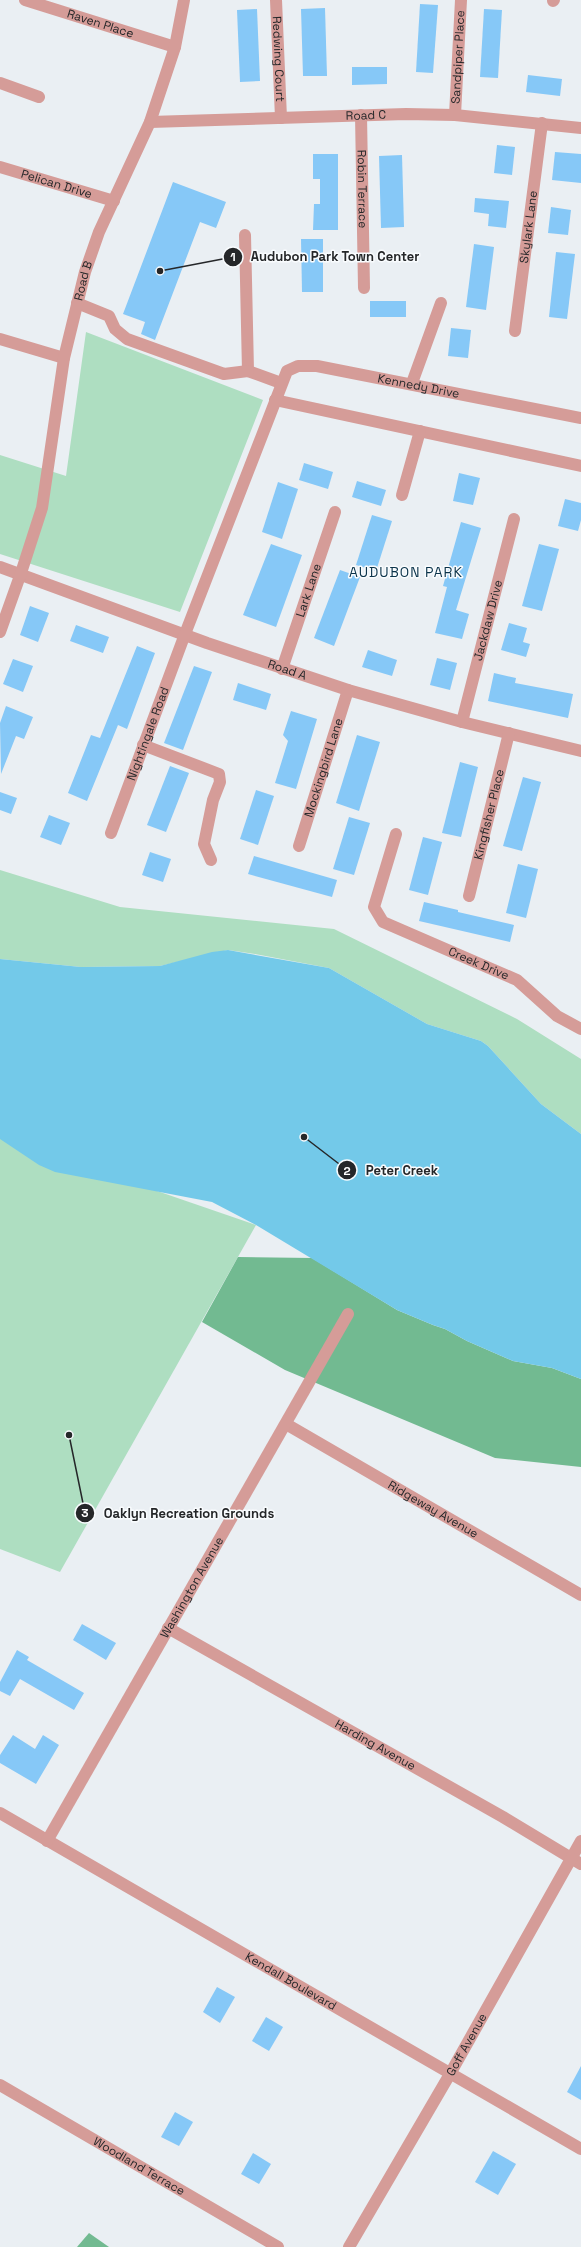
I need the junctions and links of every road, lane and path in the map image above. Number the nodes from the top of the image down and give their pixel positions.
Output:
1 (25, 0) edge
2 (184, 0) edge
3 (276, 0) edge
4 (461, 0) edge
5 (175, 47) junction
6 (0, 83) edge
7 (39, 97) dead end
8 (361, 115) junction
9 (455, 115) junction
10 (281, 118) junction
11 (150, 122) junction
12 (542, 123) junction
13 (581, 128) edge
14 (0, 167) edge
15 (114, 201) junction
16 (245, 235) dead end
17 (364, 288) dead end
18 (77, 303) junction
19 (441, 303) dead end
20 (515, 331) dead end
21 (0, 339) edge
22 (64, 358) junction
23 (248, 371) junction
24 (281, 383) junction
25 (412, 383) junction
26 (275, 400) junction
27 (581, 418) edge
28 (420, 431) junction
29 (581, 466) edge
30 (402, 495) dead end
31 (335, 512) dead end
32 (514, 519) dead end
33 (0, 567) edge
34 (22, 573) junction
35 (0, 632) edge
36 (185, 634) junction
37 (282, 669) junction
38 (348, 690) junction
39 (462, 722) junction
40 (509, 733) junction
41 (143, 745) junction
42 (581, 751) edge
43 (111, 833) dead end
44 (396, 834) dead end
45 (299, 846) dead end
46 (211, 860) dead end
47 (469, 896) dead end
48 (581, 1029) edge
49 (348, 1314) dead end
50 (286, 1424) junction
51 (581, 1595) edge
52 (168, 1628) junction
53 (0, 1813) edge
54 (47, 1841) junction
55 (581, 1841) edge
56 (570, 1858) junction
57 (581, 1864) edge
58 (450, 2074) junction
59 (0, 2085) edge
60 (581, 2149) edge
61 (278, 2247) edge
62 (349, 2247) edge

1 - 5 street, Raven Place
2 - 5 street, Road B
3 - 10 street, Redwing Court
4 - 9 street, Sandpiper Place
5 - 11 street, Road B
6 - 7 street
8 - 9 street, Road C
8 - 10 street, Road C
8 - 17 street, Robin Terrace
9 - 12 street, Road C
10 - 11 street, Road C
11 - 15 street, Road B
12 - 13 street, Road C
12 - 20 street, Skylark Lane
14 - 15 street, Pelican Drive
15 - 18 street, Road B
16 - 23 street
18 - 22 street, Road B
18 - 23 street
19 - 25 street
21 - 22 street
22 - 34 street, Road B
23 - 24 street
24 - 25 street, Kennedy Drive
24 - 26 street, Kennedy Drive
25 - 27 street, Kennedy Drive
26 - 28 street
26 - 36 street, Kennedy Drive
28 - 29 street
28 - 30 street
31 - 37 street, Lark Lane
32 - 39 street, Jackdaw Drive
33 - 34 street, Road A
34 - 35 street, Road B
34 - 36 street, Road A
36 - 37 street, Road A
36 - 41 street, Nightingale Road
37 - 38 street, Road A
38 - 39 street, Road A
38 - 45 street, Mockingbird Lane
39 - 40 street, Road A
40 - 42 street, Road A
40 - 47 street, Kingfisher Place
41 - 43 street, Nightingale Road
41 - 46 street
44 - 48 street, Creek Drive
49 - 50 street, Washington Avenue
50 - 51 street, Ridgeway Avenue
50 - 52 street, Washington Avenue
52 - 54 street, Washington Avenue
52 - 56 street, Harding Avenue
53 - 54 street, Kendall Boulevard
54 - 58 street, Kendall Boulevard
55 - 56 street, Goff Avenue
56 - 57 street, Harding Avenue
56 - 58 street, Goff Avenue
58 - 60 street, Kendall Boulevard
58 - 62 street, Goff Avenue
59 - 61 street, Woodland Terrace

